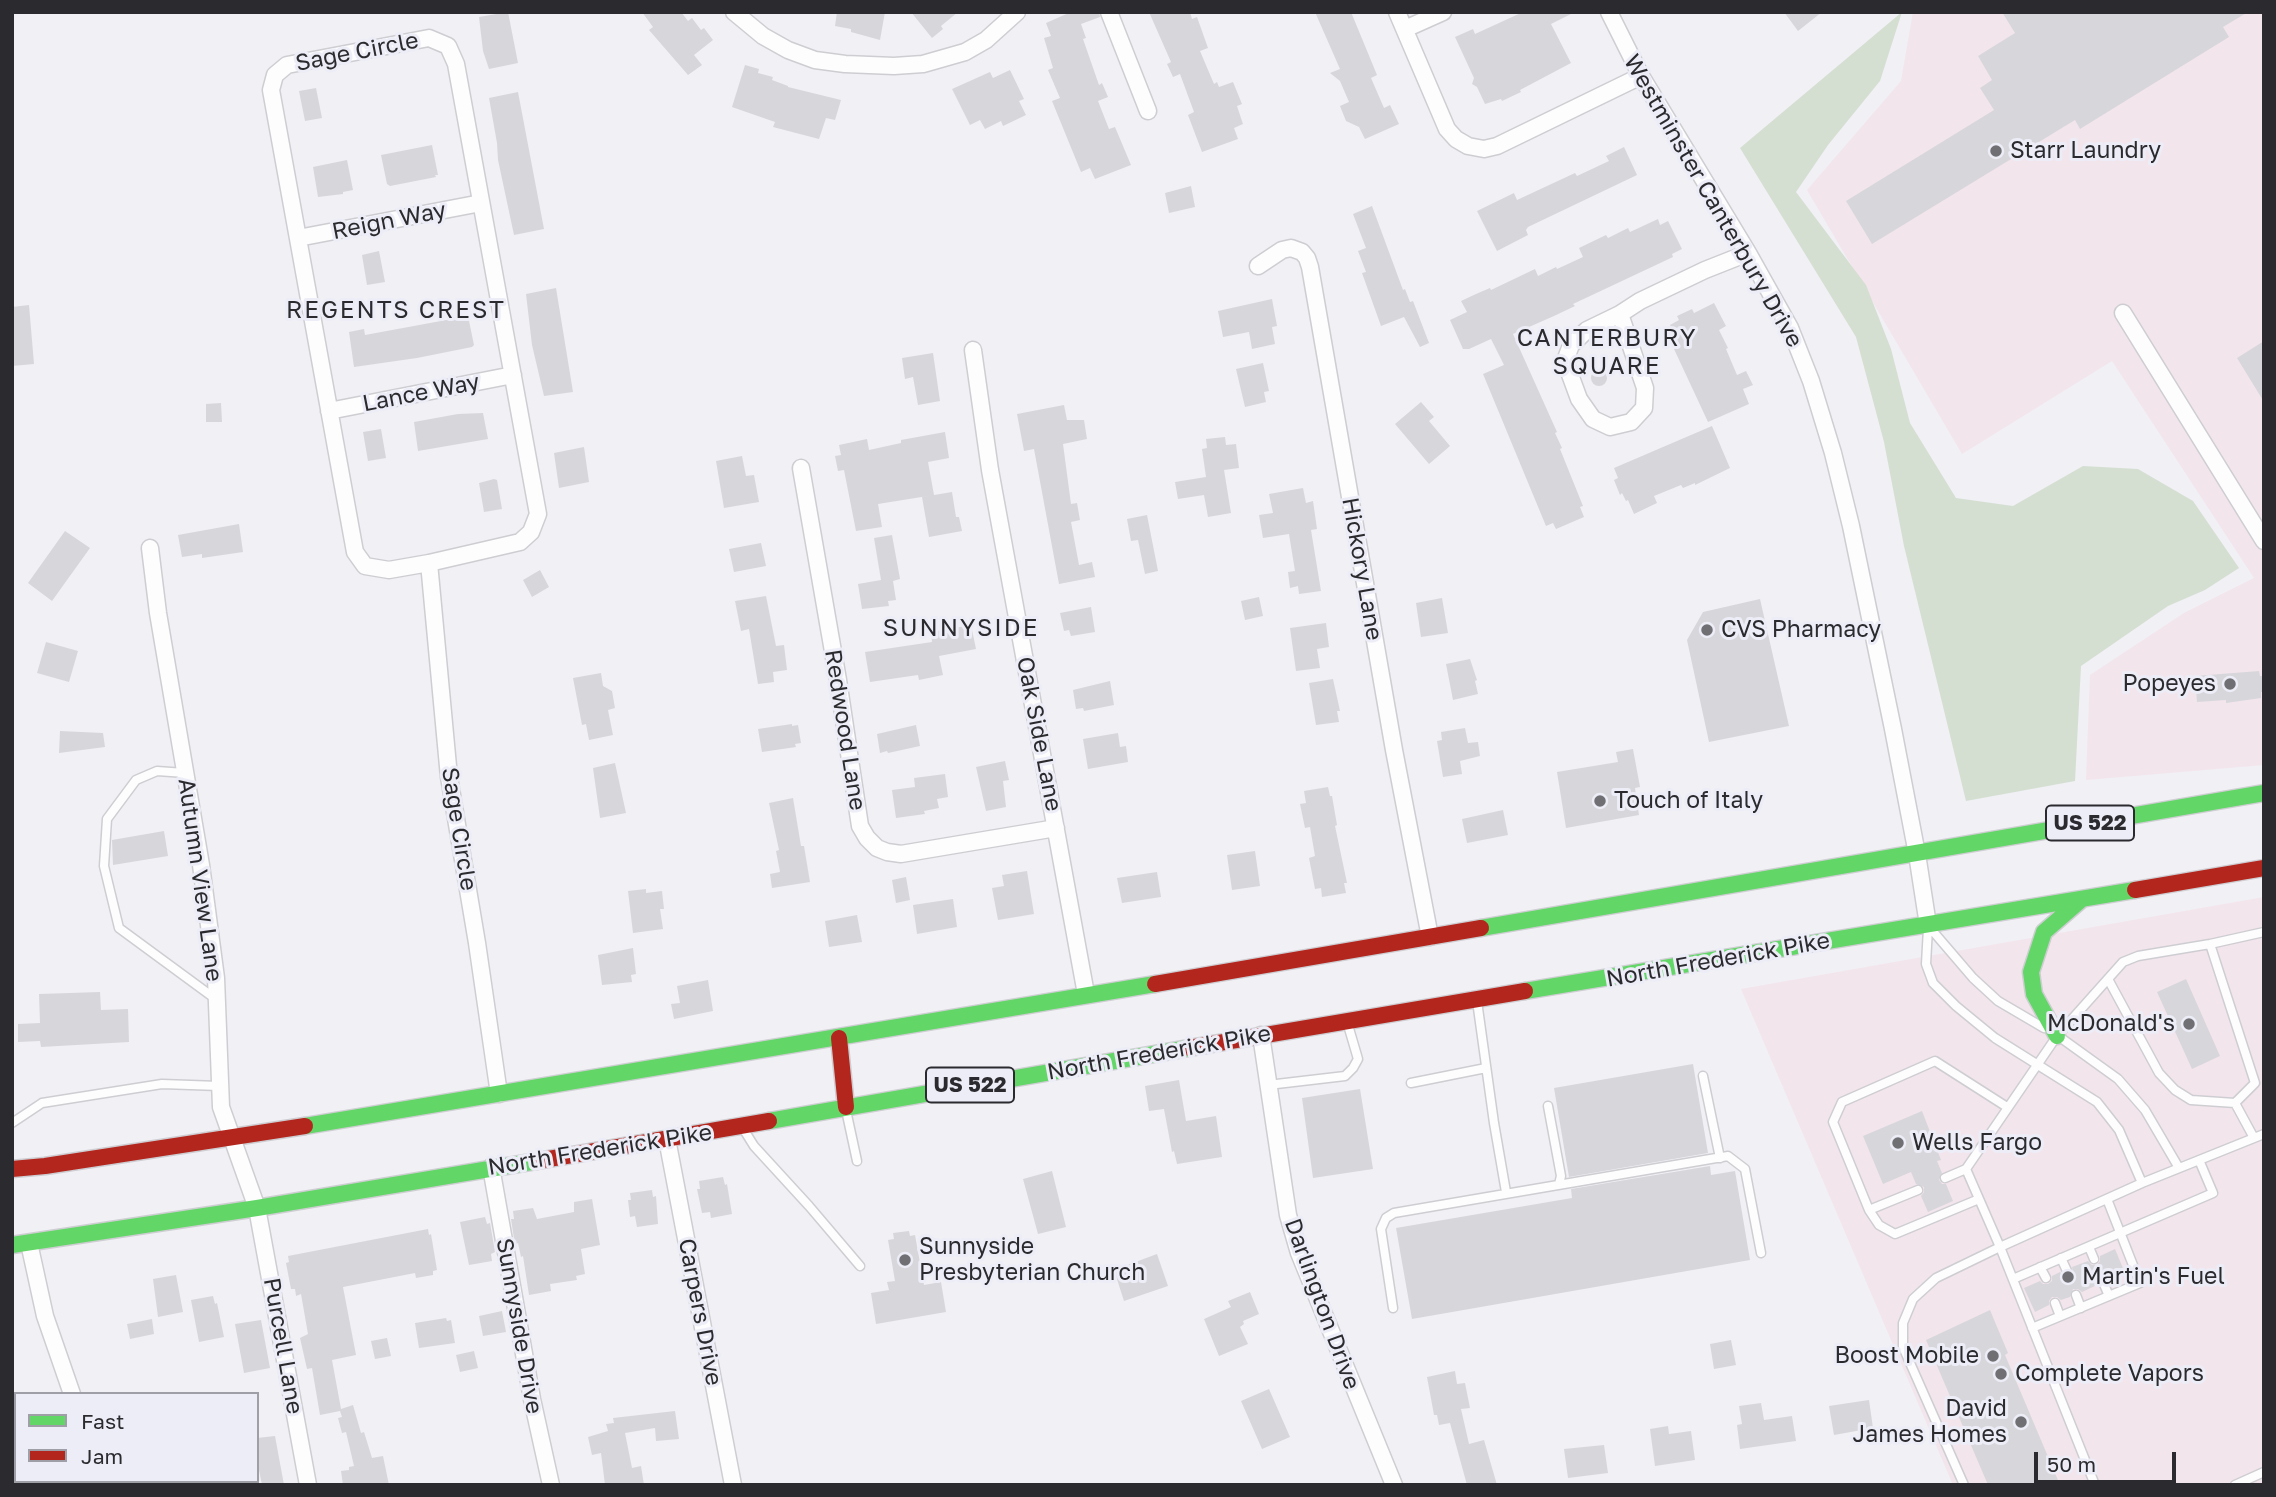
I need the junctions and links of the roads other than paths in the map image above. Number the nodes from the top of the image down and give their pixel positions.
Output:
1 (734, 12) edge
2 (1017, 12) edge
3 (1109, 12) edge
4 (1397, 12) edge
5 (1443, 12) edge
6 (1609, 12) edge
7 (1405, 29) junction
8 (1641, 76) junction
9 (1148, 111) dead end
10 (481, 203) junction
11 (298, 238) junction
12 (1748, 253) junction
13 (1258, 266) dead end
14 (2123, 313) dead end
15 (1620, 314) junction
16 (973, 350) dead end
17 (513, 375) junction
18 (329, 411) junction
19 (801, 468) dead end
20 (2264, 541) edge
21 (150, 548) dead end
22 (429, 563) junction
23 (185, 773) junction
24 (2264, 793) edge
25 (1056, 828) junction
26 (1917, 854) junction
27 (2264, 868) edge
28 (2082, 899) junction
29 (1928, 925) junction
30 (2264, 933) edge
31 (1430, 937) junction
32 (2210, 944) junction
33 (2108, 979) junction
34 (1086, 994) junction
35 (217, 1000) junction
36 (1477, 1000) junction
37 (1347, 1021) junction
38 (1261, 1035) junction
39 (2057, 1036) junction
40 (839, 1038) junction
41 (2036, 1064) junction
42 (1486, 1068) junction
43 (1703, 1076) dead end
44 (2260, 1082) edge
45 (1411, 1083) dead end
46 (1268, 1085) junction
47 (219, 1086) junction
48 (499, 1094) junction
49 (2235, 1103) junction
50 (846, 1107) junction
51 (1548, 1107) dead end
52 (2007, 1107) junction
53 (12, 1123) edge
54 (742, 1126) junction
55 (2264, 1135) edge
56 (232, 1138) junction
57 (2254, 1138) junction
58 (667, 1139) junction
59 (1720, 1158) junction
60 (2199, 1160) junction
61 (857, 1161) dead end
62 (491, 1167) junction
63 (2179, 1168) junction
64 (12, 1169) edge
65 (1966, 1169) junction
66 (1945, 1178) dead end
67 (2142, 1183) junction
68 (1559, 1184) junction
69 (1918, 1190) dead end
70 (1506, 1192) junction
71 (1979, 1199) junction
72 (2107, 1199) junction
73 (257, 1208) junction
74 (1869, 1209) junction
75 (2120, 1233) junction
76 (20, 1244) edge
77 (2000, 1247) junction
78 (2089, 1247) junction
79 (1761, 1252) dead end
80 (2061, 1258) junction
81 (2094, 1259) dead end
82 (860, 1266) dead end
83 (2040, 1266) junction
84 (2067, 1271) dead end
85 (2046, 1278) dead end
86 (2012, 1279) junction
87 (2103, 1282) dead end
88 (2076, 1295) dead end
89 (2109, 1296) junction
90 (2055, 1303) dead end
91 (1393, 1308) dead end
92 (2081, 1308) junction
93 (2060, 1316) junction
94 (2032, 1328) junction
95 (71, 1392) edge
96 (2264, 1472) edge
97 (308, 1485) edge
98 (551, 1485) edge
99 (733, 1485) edge
100 (1394, 1485) edge
101 (1964, 1485) edge
102 (2095, 1485) edge
103 (2235, 1485) edge

1 - 2 street
3 - 9 street
4 - 7 street
5 - 7 street
6 - 8 street, Westminster Canterbury Drive
7 - 8 street
8 - 12 street, Westminster Canterbury Drive
10 - 11 street, Reign Way
10 - 11 street, Sage Circle
10 - 17 street, Sage Circle
11 - 18 street, Sage Circle
12 - 15 street
12 - 26 street, Westminster Canterbury Drive
13 - 31 street, Hickory Lane
14 - 20 street
15 - 15 street
16 - 25 street, Oak Side Lane
17 - 18 street, Lance Way
17 - 22 street, Sage Circle
18 - 22 street, Sage Circle
19 - 25 street, Redwood Lane
21 - 23 street, Autumn View Lane
22 - 48 street, Sage Circle
23 - 35 street, Autumn View Lane
23 - 35 lane
24 - 26 main road, US 522
25 - 34 street, Oak Side Lane
26 - 29 street, Westminster Canterbury Drive
26 - 31 main road, US 522
27 - 28 main road, North Frederick Pike / US 522
28 - 29 main road, North Frederick Pike / US 522
28 - 39 main road
29 - 36 main road, North Frederick Pike / US 522
29 - 39 lane
29 - 41 lane
30 - 32 lane
31 - 34 main road, US 522
32 - 33 lane
32 - 44 lane
33 - 39 lane
33 - 49 lane
34 - 40 main road, US 522
35 - 47 street, Autumn View Lane
36 - 37 main road, North Frederick Pike / US 522
36 - 42 lane
37 - 38 main road, North Frederick Pike / US 522
37 - 46 lane
38 - 46 street, Darlington Drive
38 - 50 main road, North Frederick Pike / US 522
39 - 41 lane
39 - 63 lane
40 - 48 main road, US 522
40 - 50 main road
41 - 52 lane
41 - 67 lane
42 - 45 lane
42 - 70 lane
43 - 59 lane
44 - 49 lane
46 - 100 street, Darlington Drive
47 - 53 lane
47 - 56 street, Autumn View Lane
48 - 56 main road, US 522
49 - 57 lane
50 - 54 main road, North Frederick Pike / US 522
50 - 61 lane
51 - 68 lane
52 - 65 lane
52 - 74 lane
54 - 58 main road, North Frederick Pike / US 522
54 - 82 lane
55 - 57 lane
56 - 64 main road, US 522
56 - 73 street, Autumn View Lane
57 - 60 lane
58 - 62 main road, North Frederick Pike / US 522
58 - 99 street, Carpers Drive
59 - 68 lane
59 - 79 lane
60 - 63 lane
60 - 75 lane
62 - 73 main road, North Frederick Pike / US 522
62 - 98 street, Sunnyside Drive
63 - 67 lane
65 - 66 lane
65 - 71 lane
67 - 72 lane
68 - 70 lane
69 - 74 lane
70 - 91 lane
71 - 74 lane
71 - 77 lane
72 - 75 lane
72 - 77 lane
73 - 76 main road, North Frederick Pike / US 522
73 - 97 street, Purcell Lane
75 - 78 lane
75 - 89 lane
76 - 95 street
77 - 86 lane
77 - 101 lane
78 - 80 lane
78 - 81 lane
80 - 83 lane
80 - 84 lane
83 - 85 lane
83 - 86 lane
86 - 94 lane
87 - 89 lane
88 - 92 lane
89 - 92 lane
90 - 93 lane
92 - 93 lane
93 - 94 lane
94 - 102 lane
96 - 103 lane

